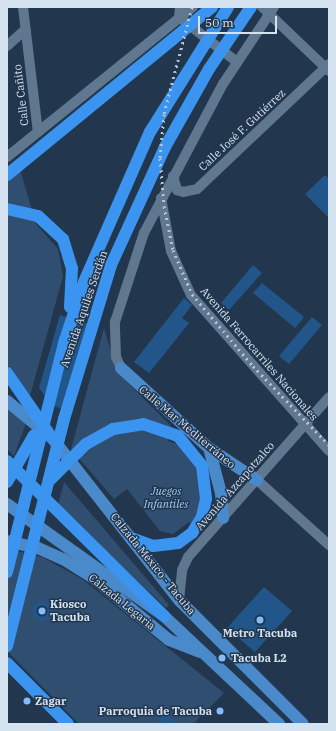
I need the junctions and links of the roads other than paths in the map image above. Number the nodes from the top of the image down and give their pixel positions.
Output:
1 (23, 7) edge
2 (180, 7) edge
3 (193, 7) edge
4 (212, 7) edge
5 (228, 7) edge
6 (251, 7) edge
7 (269, 9) edge
8 (179, 18) junction
9 (26, 29) junction
10 (7, 46) edge
11 (237, 62) junction
12 (328, 68) edge
13 (38, 132) junction
14 (7, 157) edge
15 (7, 175) edge
16 (172, 176) junction
17 (161, 198) junction
18 (7, 209) edge
19 (65, 340) junction
20 (121, 368) joint
21 (7, 373) edge
22 (329, 397) edge
23 (7, 401) edge
24 (47, 407) junction
25 (305, 425) junction
26 (52, 438) junction
27 (209, 448) junction
28 (329, 450) edge
29 (7, 461) edge
30 (51, 479) junction
31 (257, 480) junction
32 (7, 482) edge
33 (7, 504) edge
34 (223, 518) junction
35 (131, 538) junction
36 (7, 541) edge
37 (329, 545) edge
38 (7, 572) edge
39 (179, 600) junction
40 (164, 616) junction
41 (7, 646) edge
42 (205, 654) junction
43 (7, 663) edge
44 (68, 724) edge
45 (279, 724) edge
46 (303, 724) edge

1 - 9 street, Calle Cañito
2 - 8 street
3 - 8 street
4 - 15 highway
5 - 19 highway, Avenida Aquiles Serdán
6 - 30 highway, Avenida Aquiles Serdán
7 - 11 street
7 - 12 street
8 - 11 street
8 - 13 street
9 - 10 street
9 - 13 street, Calle Cañito
11 - 16 street
12 - 16 street, Calle José F. Gutiérrez
13 - 14 street
16 - 17 street
17 - 20 street
17 - 25 street, Avenida Ferrocarriles Nacionales
18 - 19 highway
19 - 24 highway, Avenida Aquiles Serdán
20 - 27 main road, Calle Mar Mediterráneo
21 - 26 highway
22 - 25 street, Avenida Azcapotzalco
23 - 26 main road, Calzada México - Tacuba
24 - 32 highway
24 - 38 highway, Avenida Aquiles Serdán
25 - 28 street, Avenida Ferrocarriles Nacionales
25 - 31 street, Avenida Azcapotzalco
26 - 35 main road, Calzada México - Tacuba
27 - 31 main road, Calle Mar Mediterráneo
27 - 34 main road
29 - 40 highway
30 - 35 highway
30 - 41 highway, Avenida Aquiles Serdán
31 - 34 street, Avenida Azcapotzalco
31 - 37 street, Calle Mar Mediterráneo
33 - 40 main road, Calzada México - Tacuba
34 - 39 street, Avenida Azcapotzalco
35 - 39 main road, Calzada México - Tacuba
36 - 42 main road, Calzada Legaria
39 - 46 main road, Calzada México - Tacuba
40 - 42 main road, Calzada México - Tacuba
42 - 45 main road, Calzada México - Tacuba
43 - 44 highway

